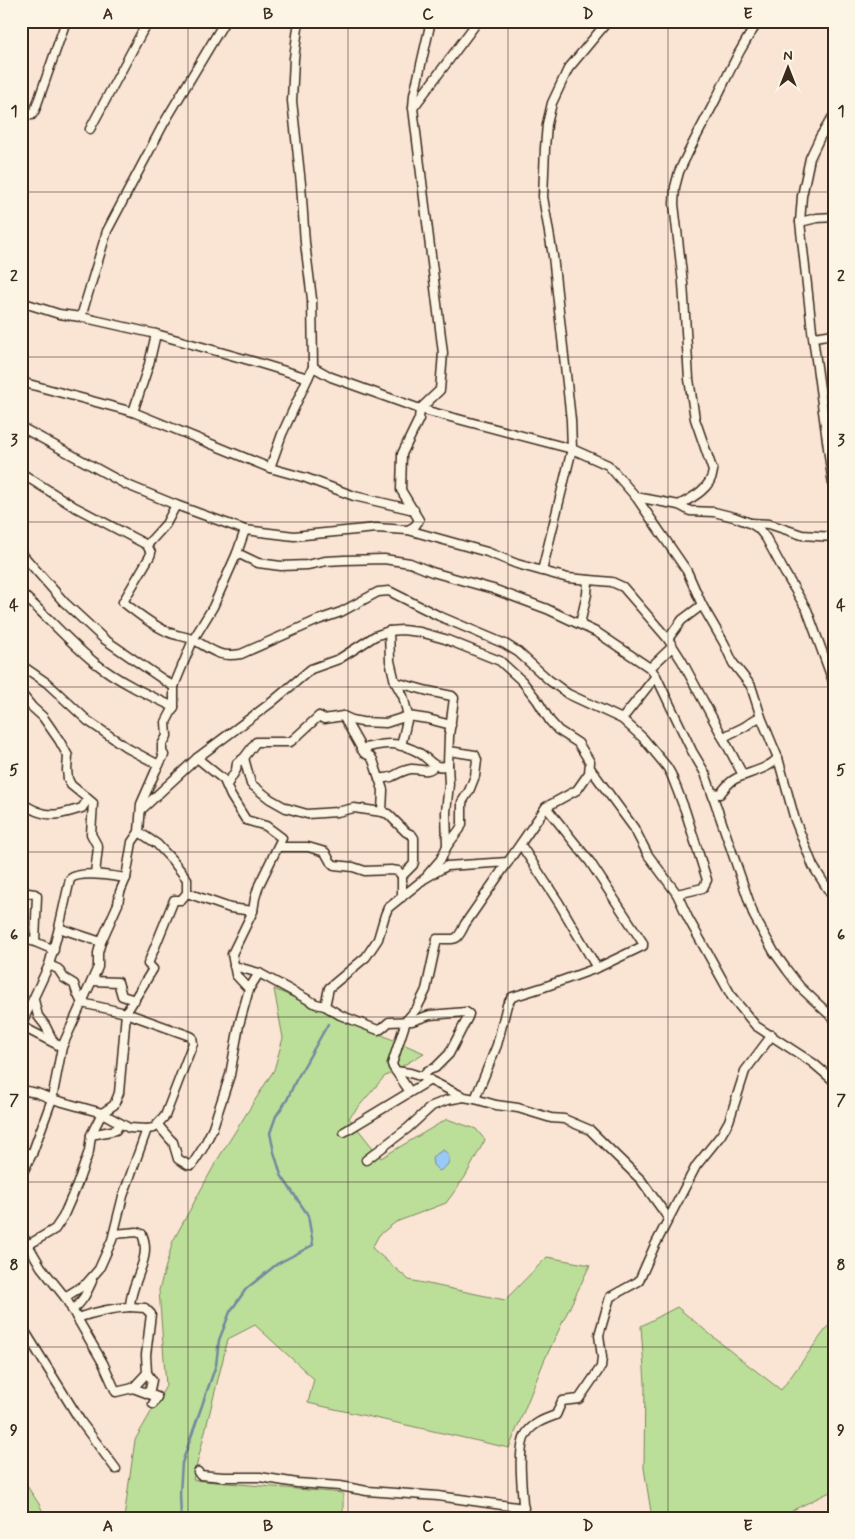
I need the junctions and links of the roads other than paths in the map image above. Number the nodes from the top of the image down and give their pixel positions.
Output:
1 (66, 21) edge
2 (150, 21) edge
3 (225, 21) edge
4 (300, 21) edge
5 (431, 21) edge
6 (478, 21) edge
7 (608, 21) edge
8 (759, 21) edge
9 (413, 108) junction
10 (21, 114) edge
11 (834, 115) edge
12 (90, 129) dead end
13 (834, 217) edge
14 (800, 222) junction
15 (21, 302) edge
16 (81, 317) junction
17 (156, 334) junction
18 (834, 334) edge
19 (814, 337) junction
20 (313, 367) junction
21 (308, 378) junction
22 (21, 382) edge
23 (420, 409) junction
24 (133, 412) junction
25 (834, 414) edge
26 (21, 427) edge
27 (826, 428) junction
28 (572, 449) junction
29 (270, 468) junction
30 (21, 473) edge
31 (834, 492) edge
32 (636, 496) junction
33 (176, 505) junction
34 (679, 505) junction
35 (414, 510) junction
36 (750, 523) junction
37 (769, 524) junction
38 (245, 530) junction
39 (408, 530) junction
40 (834, 537) edge
41 (766, 538) junction
42 (147, 545) junction
43 (21, 553) edge
44 (237, 553) junction
45 (542, 571) junction
46 (588, 580) junction
47 (21, 593) edge
48 (702, 605) junction
49 (580, 624) junction
50 (389, 631) junction
51 (668, 639) junction
52 (193, 640) junction
53 (672, 647) junction
54 (21, 665) edge
55 (650, 668) junction
56 (656, 676) junction
57 (833, 679) edge
58 (395, 682) junction
59 (174, 687) junction
60 (834, 692) edge
61 (21, 696) edge
62 (174, 708) junction
63 (343, 716) junction
64 (408, 716) junction
65 (761, 717) junction
66 (622, 719) junction
67 (451, 725) junction
68 (723, 738) junction
69 (401, 746) junction
70 (361, 749) junction
71 (449, 751) junction
72 (197, 758) junction
73 (244, 758) junction
74 (778, 758) junction
75 (448, 764) junction
76 (159, 765) junction
77 (434, 766) junction
78 (590, 768) junction
79 (743, 775) junction
80 (379, 779) junction
81 (227, 785) junction
82 (713, 793) junction
83 (88, 800) junction
84 (21, 804) edge
85 (546, 807) junction
86 (141, 810) junction
87 (382, 812) junction
88 (138, 832) junction
89 (521, 845) junction
90 (447, 846) junction
91 (278, 848) junction
92 (508, 862) junction
93 (95, 874) junction
94 (402, 876) junction
95 (126, 878) junction
96 (424, 879) junction
97 (21, 892) edge
98 (187, 893) junction
99 (677, 894) junction
100 (402, 897) junction
101 (834, 899) edge
102 (253, 911) junction
103 (59, 928) junction
104 (21, 938) edge
105 (34, 942) junction
106 (101, 942) junction
107 (54, 950) junction
108 (49, 965) junction
109 (234, 966) junction
110 (597, 968) junction
111 (259, 973) junction
112 (92, 981) junction
113 (249, 989) junction
114 (34, 1000) junction
115 (135, 1000) junction
116 (82, 1003) junction
117 (325, 1006) junction
118 (126, 1013) junction
119 (834, 1019) edge
120 (406, 1021) junction
121 (21, 1026) edge
122 (772, 1035) junction
123 (53, 1041) junction
124 (62, 1047) junction
125 (396, 1071) junction
126 (426, 1079) junction
127 (834, 1081) edge
128 (21, 1090) edge
129 (410, 1092) junction
130 (464, 1098) junction
131 (52, 1099) junction
132 (475, 1099) junction
133 (102, 1113) junction
134 (158, 1125) junction
135 (118, 1127) junction
136 (147, 1129) junction
137 (344, 1132) dead end
138 (91, 1135) junction
139 (21, 1151) edge
140 (32, 1154) junction
141 (366, 1160) dead end
142 (21, 1176) edge
143 (669, 1218) junction
144 (21, 1233) edge
145 (114, 1234) junction
146 (28, 1245) junction
147 (94, 1276) junction
148 (65, 1297) junction
149 (130, 1307) junction
150 (72, 1310) junction
151 (77, 1318) junction
152 (21, 1325) edge
153 (147, 1373) junction
154 (133, 1388) junction
155 (148, 1394) junction
156 (153, 1404) dead end
157 (116, 1469) dead end
158 (198, 1472) dead end

1 - 10 street
2 - 12 street
3 - 16 street
4 - 20 street
5 - 9 street
6 - 9 street
7 - 28 street
8 - 34 street
9 - 23 street
11 - 14 street
13 - 14 street
14 - 19 street
15 - 16 street
16 - 17 street
17 - 21 street
17 - 24 street
18 - 19 street
19 - 27 street
20 - 21 street
20 - 23 street
21 - 29 street
22 - 24 street
23 - 28 street
23 - 35 street
24 - 29 street
25 - 27 street
26 - 33 street
27 - 31 street
28 - 32 street
28 - 45 street
29 - 35 street
30 - 42 street
32 - 34 street
32 - 48 street
33 - 38 street
33 - 42 street
34 - 36 street
35 - 39 street
36 - 37 street
36 - 41 street
37 - 40 street
37 - 41 street
38 - 39 street
38 - 44 street
39 - 45 street
41 - 57 street
42 - 52 street
43 - 59 street
44 - 49 street
44 - 52 street
45 - 46 street
46 - 49 street
46 - 51 street
47 - 62 street
48 - 51 street
48 - 65 street
49 - 55 street
50 - 58 street
50 - 72 street
50 - 78 street
51 - 53 street
52 - 59 street
52 - 66 street
53 - 55 street
53 - 68 street
54 - 76 street
55 - 56 street
56 - 66 street
56 - 82 street
57 - 60 street
58 - 64 street
58 - 67 street
59 - 62 street
61 - 83 street
62 - 76 street
63 - 64 street
63 - 70 street
63 - 73 street
64 - 67 street
64 - 69 street
65 - 68 street
65 - 74 street
66 - 99 street
67 - 71 street
68 - 79 street
69 - 70 street
69 - 77 street
70 - 80 street
71 - 75 street
71 - 90 street
72 - 81 street
72 - 86 street
73 - 81 street
73 - 87 street
74 - 79 street
74 - 101 street
75 - 77 street
75 - 90 street
76 - 86 street
77 - 80 street
78 - 85 street
78 - 99 street
79 - 82 street
80 - 87 street
81 - 91 street
82 - 119 street
83 - 84 street
83 - 93 street
85 - 89 street
85 - 110 street
86 - 88 street
87 - 94 street
88 - 95 street
88 - 98 street
89 - 92 street
89 - 110 street
90 - 96 street
91 - 94 street
91 - 102 street
92 - 96 street
92 - 120 street
93 - 95 street
93 - 103 street
94 - 100 street
95 - 106 street
96 - 100 street
97 - 105 street
98 - 102 street
98 - 115 street
99 - 122 street
100 - 117 street
102 - 109 street
103 - 106 street
103 - 107 street
104 - 105 street
105 - 107 street
106 - 112 street
107 - 108 street
108 - 114 street
108 - 116 street
109 - 111 street
109 - 113 street
110 - 132 street
111 - 113 street
111 - 117 street
112 - 115 street
112 - 116 street
113 - 134 street
114 - 121 street
114 - 123 street
115 - 118 street
116 - 118 street
116 - 124 street
117 - 120 street
118 - 133 street
118 - 134 street
120 - 125 street
120 - 126 street
121 - 123 street
122 - 127 street
122 - 143 street
123 - 124 street
124 - 131 street
125 - 126 street
125 - 129 street
126 - 129 street
126 - 130 street
128 - 131 street
129 - 137 street
130 - 132 street
130 - 141 street
131 - 133 street
131 - 140 street
132 - 143 street
133 - 135 street
133 - 138 street
134 - 136 street
135 - 136 street
135 - 138 street
136 - 145 street
138 - 146 street
139 - 140 street
140 - 142 street
143 - 158 street
144 - 146 street
145 - 147 street
145 - 149 street
146 - 148 street
147 - 148 street
147 - 150 street
148 - 150 street
149 - 151 street
149 - 153 street
150 - 151 street
151 - 154 street
152 - 157 street
153 - 154 street
153 - 155 street
154 - 155 street
155 - 156 street

